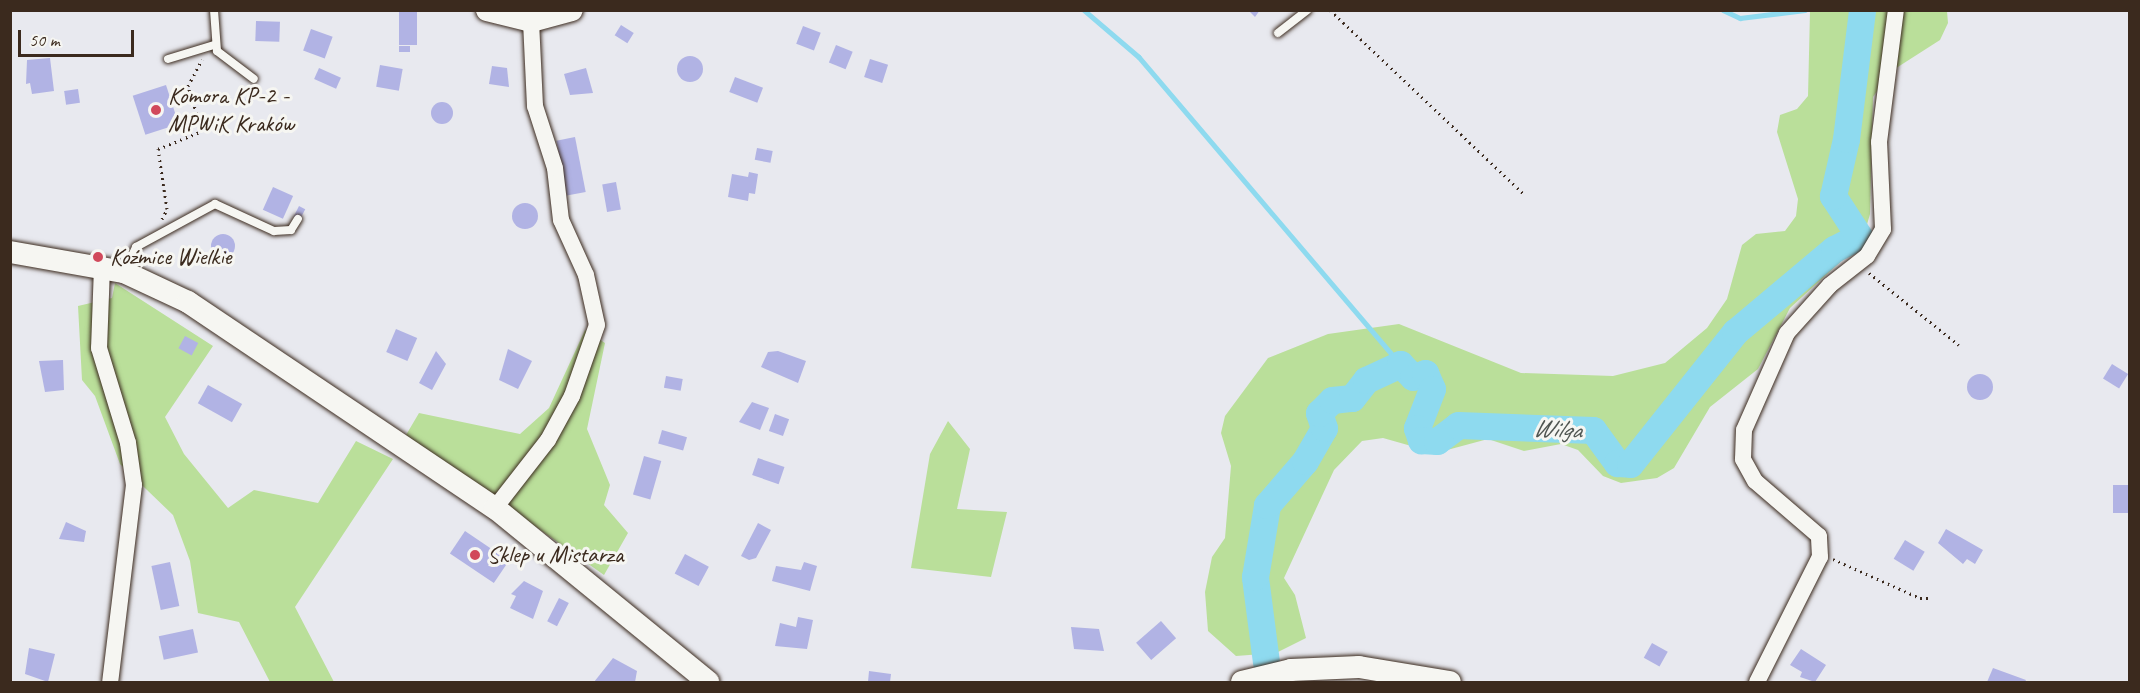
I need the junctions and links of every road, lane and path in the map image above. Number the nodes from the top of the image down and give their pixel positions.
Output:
1 (214, 10) edge
2 (487, 10) edge
3 (572, 10) edge
4 (1307, 10) edge
5 (1330, 10) edge
6 (1896, 10) edge
7 (531, 21) junction
8 (1278, 33) dead end
9 (214, 45) junction
10 (200, 49) junction
11 (168, 59) dead end
12 (254, 79) dead end
13 (1526, 195) dead end
14 (298, 219) dead end
15 (152, 237) junction
16 (10, 252) edge
17 (1858, 265) junction
18 (113, 269) junction
19 (1959, 345) dead end
20 (495, 508) junction
21 (1820, 557) junction
22 (1931, 598) dead end
23 (1249, 680) edge
24 (110, 682) edge
25 (708, 682) edge
26 (1450, 682) edge
27 (1757, 682) edge

1 - 9 lane
2 - 7 street
3 - 7 street
4 - 8 lane
5 - 13 path
6 - 17 street
7 - 20 street
9 - 10 lane
9 - 12 lane
10 - 11 lane
10 - 15 path
14 - 15 lane
15 - 18 lane
16 - 18 street
17 - 19 path
17 - 21 street
18 - 20 street
18 - 24 street
20 - 25 street
21 - 22 path
21 - 27 street
23 - 26 street

